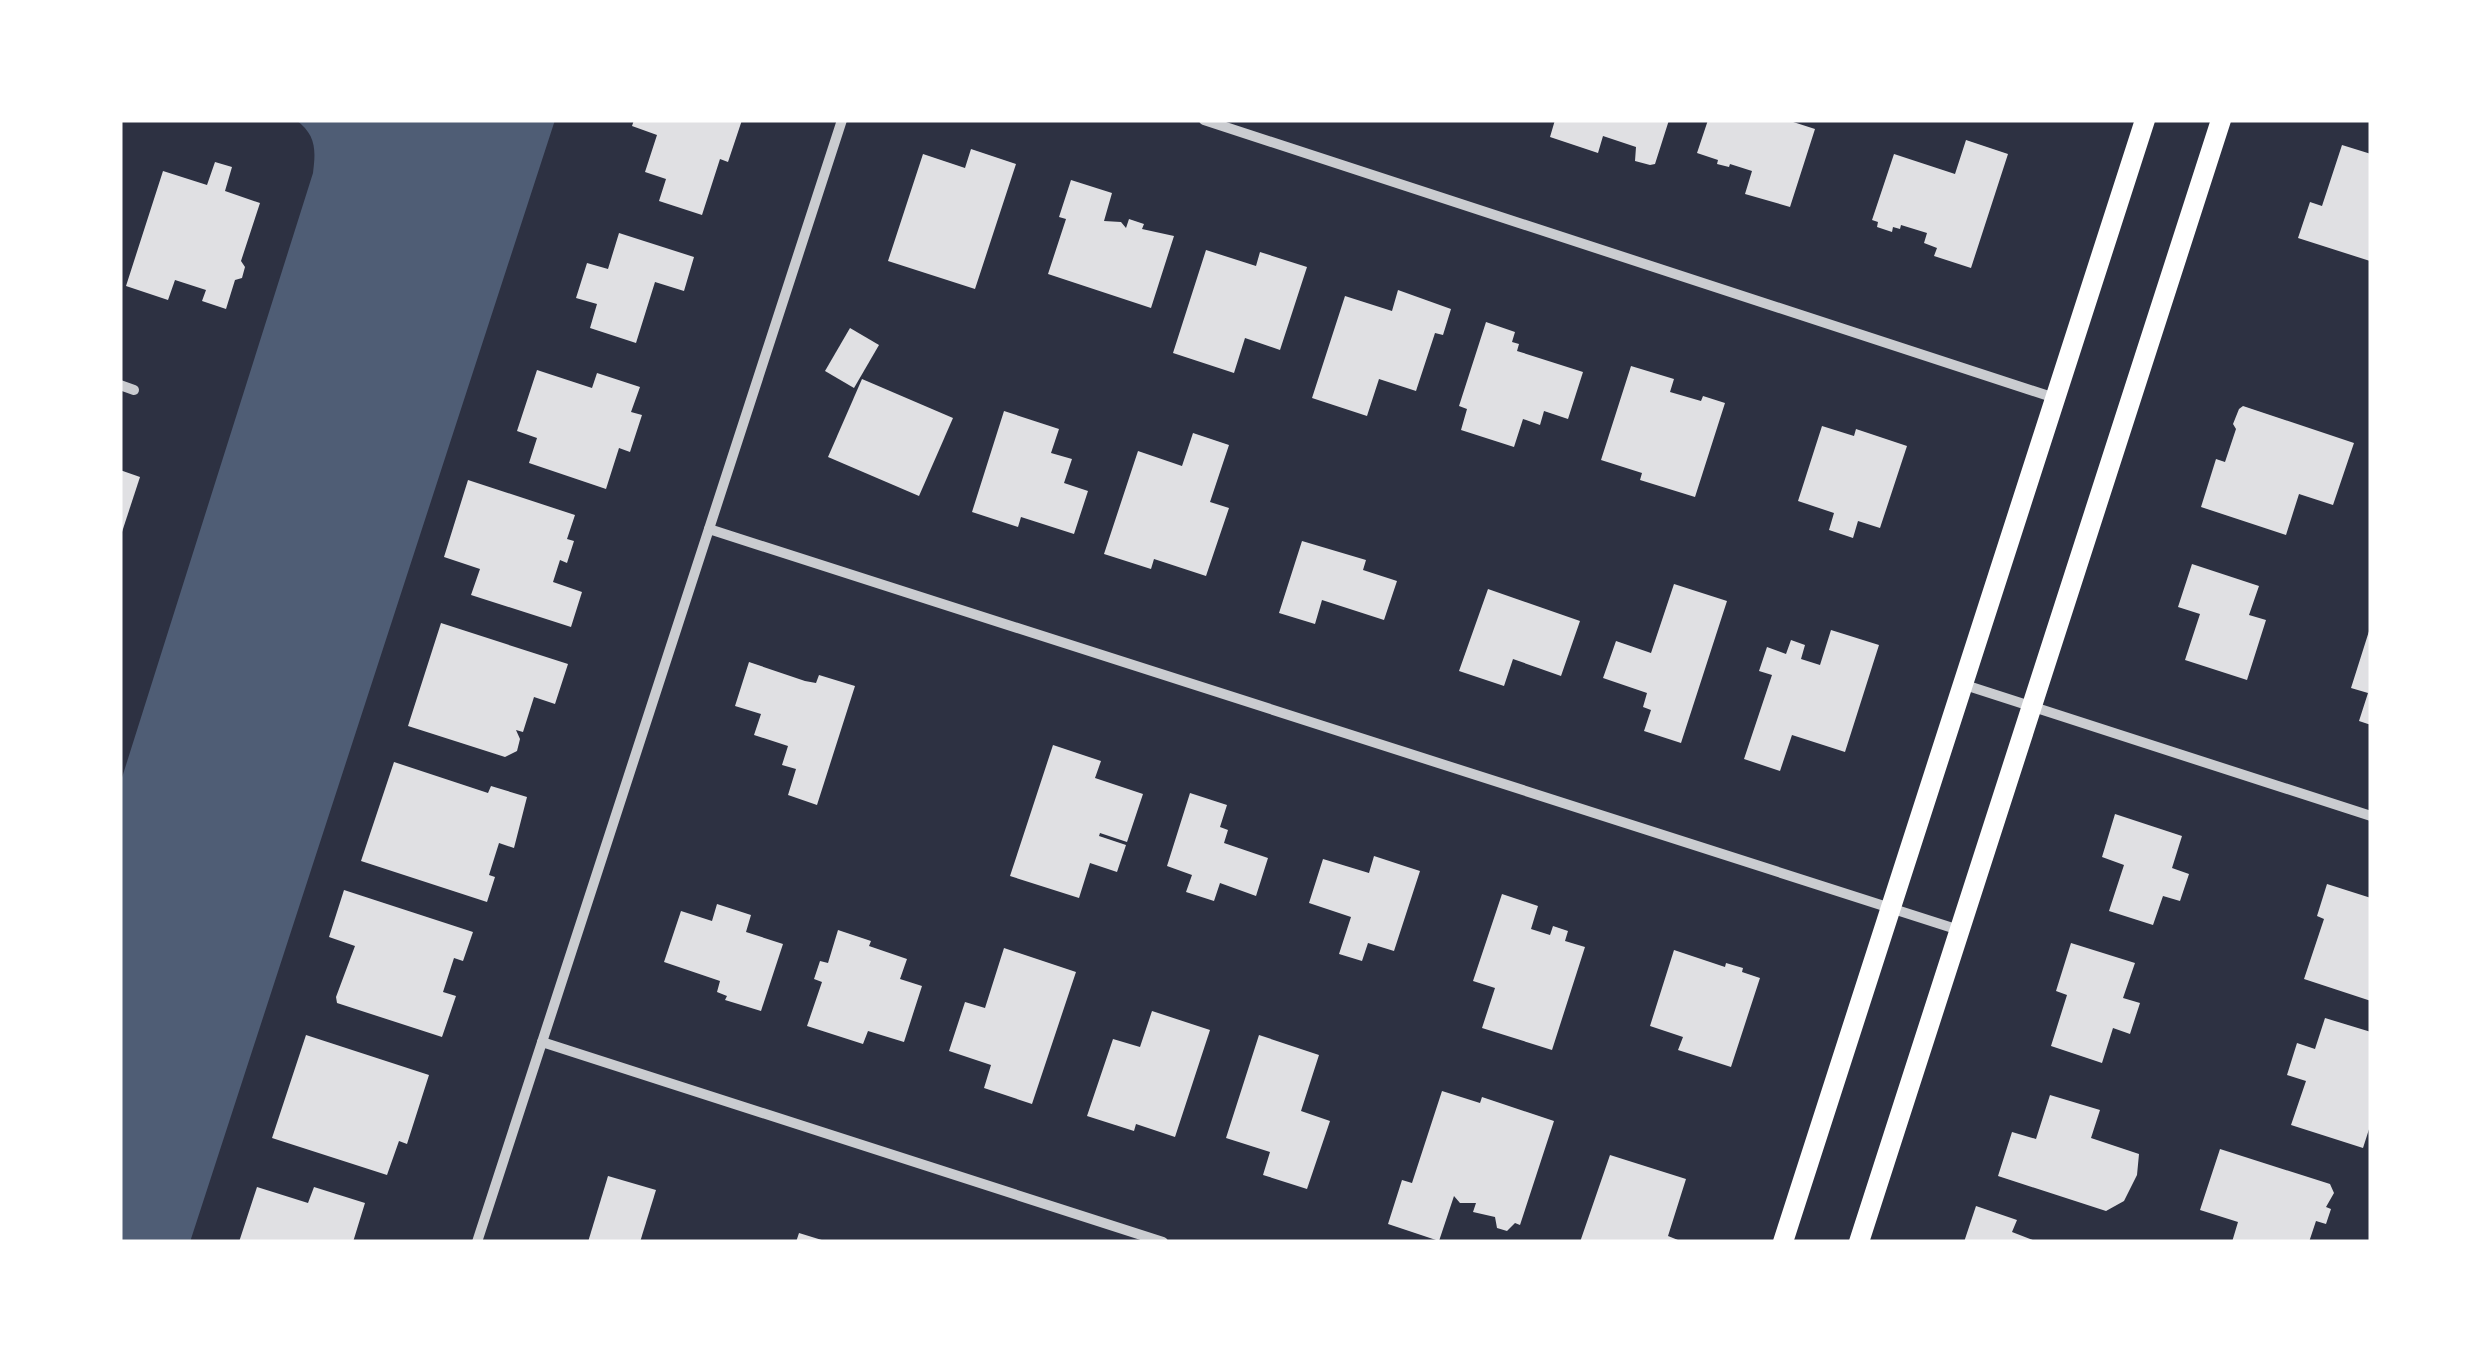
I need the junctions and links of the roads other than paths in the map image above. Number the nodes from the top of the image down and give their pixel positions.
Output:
1 (842, 120) edge
2 (1204, 120) edge
3 (2145, 120) edge
4 (2221, 120) edge
5 (120, 385) edge
6 (134, 390) dead end
7 (2056, 398) junction
8 (709, 530) junction
9 (1965, 685) junction
10 (2031, 706) junction
11 (2371, 816) edge
12 (1891, 908) junction
13 (1959, 930) junction
14 (542, 1042) junction
15 (477, 1242) edge
16 (1162, 1242) edge
17 (1783, 1242) edge
18 (1859, 1242) edge

1 - 8 street
2 - 7 street
3 - 7 main road
4 - 10 main road
5 - 6 street
7 - 9 main road
8 - 12 street
8 - 14 street
9 - 10 street
9 - 12 main road
10 - 11 street
10 - 13 main road
12 - 13 street
12 - 17 main road
13 - 18 main road
14 - 15 street
14 - 16 street

